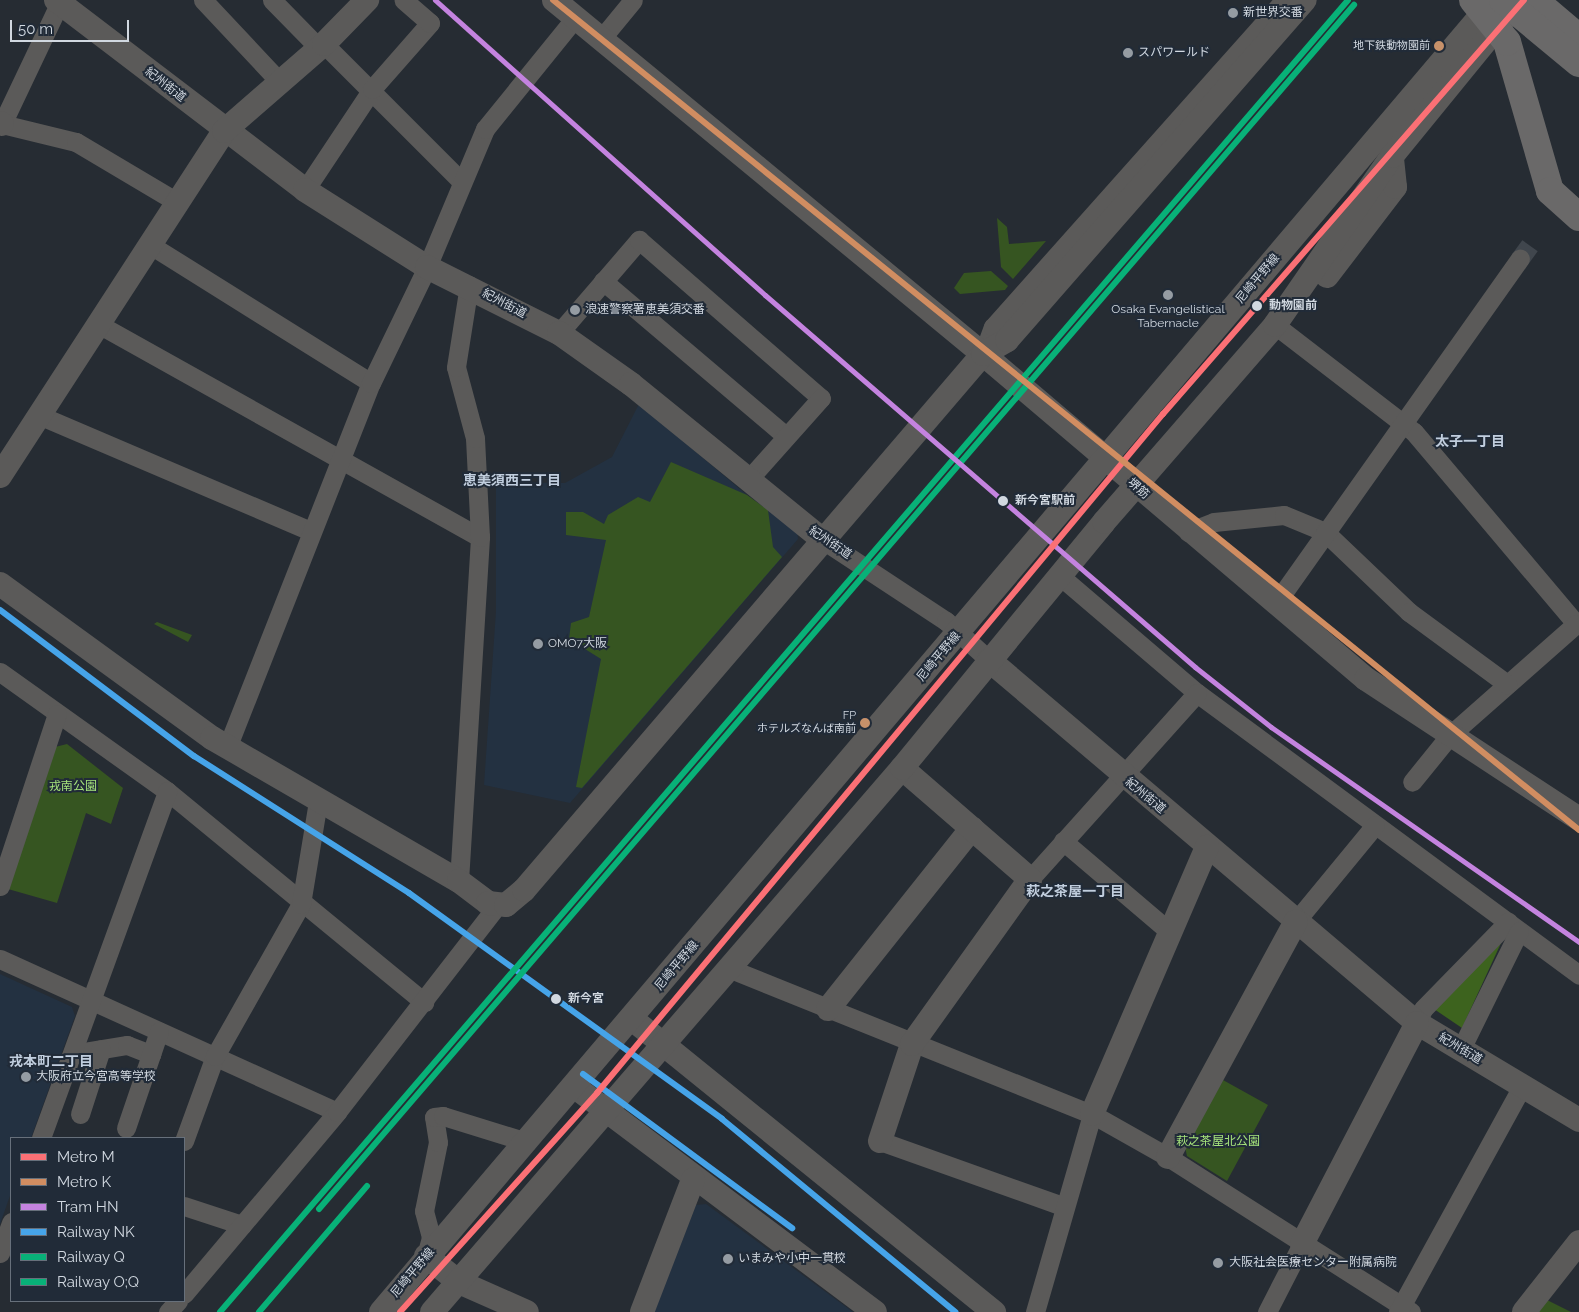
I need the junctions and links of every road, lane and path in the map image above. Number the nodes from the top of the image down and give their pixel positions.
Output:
1 (203, 0) edge
2 (272, 0) edge
3 (367, 0) edge
4 (404, 0) edge
5 (554, 0) edge
6 (633, 0) edge
7 (1284, 0) edge
8 (1305, 0) edge
9 (1473, 0) edge
10 (1494, 0) edge
11 (1503, 0) edge
12 (1520, 0) edge
13 (1534, 0) edge
14 (59, 1) edge
15 (575, 18) junction
16 (608, 30) junction
17 (1579, 38) edge
18 (321, 46) junction
19 (1579, 63) edge
20 (280, 82) junction
21 (372, 89) junction
22 (1, 124) edge
23 (224, 130) junction
24 (462, 182) junction
25 (305, 190) junction
26 (177, 202) junction
27 (1579, 216) edge
28 (152, 246) junction
29 (1520, 259) tunnel mouth
30 (427, 267) junction
31 (603, 282) junction
32 (469, 285) junction
33 (100, 325) junction
34 (1275, 325) junction
35 (559, 334) junction
36 (983, 354) junction
37 (371, 383) junction
38 (41, 416) junction
39 (1400, 425) junction
40 (786, 436) junction
41 (1104, 458) junction
42 (340, 462) junction
43 (0, 476) edge
44 (747, 481) junction
45 (1136, 486) junction
46 (310, 531) junction
47 (1188, 532) junction
48 (1325, 532) junction
49 (480, 537) junction
50 (823, 540) junction
51 (1060, 576) junction
52 (0, 584) edge
53 (1276, 603) junction
54 (960, 633) junction
55 (989, 660) junction
56 (0, 672) edge
57 (1508, 684) junction
58 (1197, 693) junction
59 (57, 714) junction
60 (1450, 735) junction
61 (227, 748) junction
62 (902, 768) junction
63 (1122, 777) junction
64 (1412, 782) dead end
65 (167, 791) junction
66 (318, 801) junction
67 (1579, 819) edge
68 (1375, 826) junction
69 (972, 828) junction
70 (1063, 842) junction
71 (1207, 848) junction
72 (1030, 879) junction
73 (459, 881) junction
74 (0, 886) edge
75 (301, 904) junction
76 (497, 906) junction
77 (1296, 921) junction
78 (1514, 926) junction
79 (1170, 932) junction
80 (0, 959) edge
81 (728, 968) junction
82 (1579, 975) edge
83 (92, 1000) junction
84 (424, 1002) junction
85 (828, 1009) junction
86 (632, 1019) junction
87 (1416, 1023) junction
88 (159, 1031) junction
89 (663, 1044) junction
90 (912, 1044) junction
91 (101, 1049) junction
92 (1461, 1049) junction
93 (72, 1054) junction
94 (151, 1054) junction
95 (215, 1056) junction
96 (1522, 1086) junction
97 (575, 1087) junction
98 (337, 1112) junction
99 (606, 1112) junction
100 (80, 1114) dead end
101 (1092, 1114) junction
102 (1579, 1120) edge
103 (126, 1128) dead end
104 (42, 1137) edge
105 (185, 1137) edge
106 (880, 1141) joint
107 (527, 1142) junction
108 (1168, 1157) junction
109 (693, 1180) junction
110 (185, 1206) edge
111 (1065, 1208) junction
112 (10, 1225) edge
113 (242, 1225) junction
114 (1579, 1242) edge
115 (1302, 1244) junction
116 (0, 1253) edge
117 (426, 1256) junction
118 (459, 1282) junction
119 (185, 1293) edge
120 (177, 1302) edge
121 (1403, 1310) edge
122 (168, 1312) edge
123 (380, 1312) edge
124 (432, 1312) edge
125 (527, 1312) edge
126 (642, 1312) edge
127 (875, 1312) edge
128 (994, 1312) edge
129 (1035, 1312) edge
130 (1267, 1312) edge
131 (1524, 1312) edge

1 - 20 street
2 - 18 street
3 - 18 street
4 - 21 street
5 - 15 street, 堺筋
6 - 16 street
7 - 36 street
8 - 36 street
9 - 27 highway, bridge
10 - 41 street, 尼崎平野線
11 - 19 highway, bridge
12 - 34 street
13 - 17 highway
14 - 22 street
14 - 23 street, 紀州街道
15 - 16 street, 堺筋
15 - 24 street
16 - 36 street, 堺筋
18 - 20 street
18 - 21 street
20 - 23 street
21 - 24 street
21 - 25 street
22 - 26 street
23 - 25 street, 紀州街道
23 - 26 street
24 - 30 street
25 - 30 street, 紀州街道
26 - 28 street
28 - 33 street
28 - 37 street
29 - 39 street
30 - 32 street, 紀州街道
30 - 37 street
31 - 35 street
31 - 40 street
31 - 40 street
32 - 35 street, 紀州街道
32 - 49 street
33 - 38 street
33 - 42 street
34 - 39 street
34 - 45 street
35 - 44 street, 紀州街道
36 - 41 street, 堺筋
36 - 50 street
37 - 42 street
38 - 43 street
38 - 46 street
39 - 48 street
39 - 57 street
40 - 44 street
41 - 45 street, 堺筋
41 - 54 street, 尼崎平野線
42 - 46 street
42 - 49 street
44 - 50 street, 紀州街道
45 - 47 street, 堺筋
45 - 51 street
46 - 61 street
47 - 48 street
47 - 53 street, 堺筋
48 - 53 street
48 - 57 street
49 - 73 street
50 - 54 street, 紀州街道
50 - 76 street
51 - 55 street
51 - 58 street
52 - 61 street
53 - 60 street, 堺筋
54 - 55 street, 紀州街道
54 - 86 street, 尼崎平野線
55 - 62 street
55 - 63 street, 紀州街道
56 - 59 street
57 - 60 street
58 - 63 street
58 - 68 street
59 - 65 street
59 - 74 street
60 - 64 street
60 - 67 street, 堺筋
61 - 66 street
62 - 69 street
62 - 81 street
63 - 70 street
63 - 71 street, 紀州街道
65 - 75 street
65 - 83 street
66 - 73 street
66 - 75 street
68 - 77 street
68 - 78 street
69 - 72 street
69 - 85 street
70 - 72 street
70 - 79 street
71 - 77 street, 紀州街道
71 - 79 street
72 - 90 street
73 - 76 street
75 - 84 street
75 - 95 street
76 - 84 street
77 - 87 street, 紀州街道
77 - 108 street
78 - 82 street
78 - 87 street
78 - 92 street
79 - 101 street
80 - 83 street
81 - 85 street
81 - 89 street
83 - 88 street
83 - 93 street
84 - 98 street
85 - 90 street
86 - 89 street
86 - 97 street, 尼崎平野線
87 - 92 street, 紀州街道
87 - 115 street
88 - 94 street
88 - 95 street
89 - 99 street
89 - 128 street
90 - 101 street
90 - 106 street
91 - 93 street
91 - 94 street
91 - 100 street
92 - 96 street, 紀州街道
93 - 104 street
94 - 103 street
95 - 98 street
95 - 105 street
96 - 102 street, 紀州街道
96 - 121 street
97 - 99 street
97 - 107 street, 尼崎平野線
98 - 113 street
99 - 109 street
99 - 118 street
101 - 108 street
101 - 111 street
106 - 111 street
107 - 117 street, 尼崎平野線
107 - 117 street
108 - 115 street
109 - 126 street
109 - 127 street
110 - 113 street
111 - 129 street
112 - 116 street
113 - 119 street
114 - 131 street
115 - 121 street
115 - 130 street
117 - 118 street
117 - 123 street, 尼崎平野線
118 - 124 street
118 - 125 street
120 - 122 street

